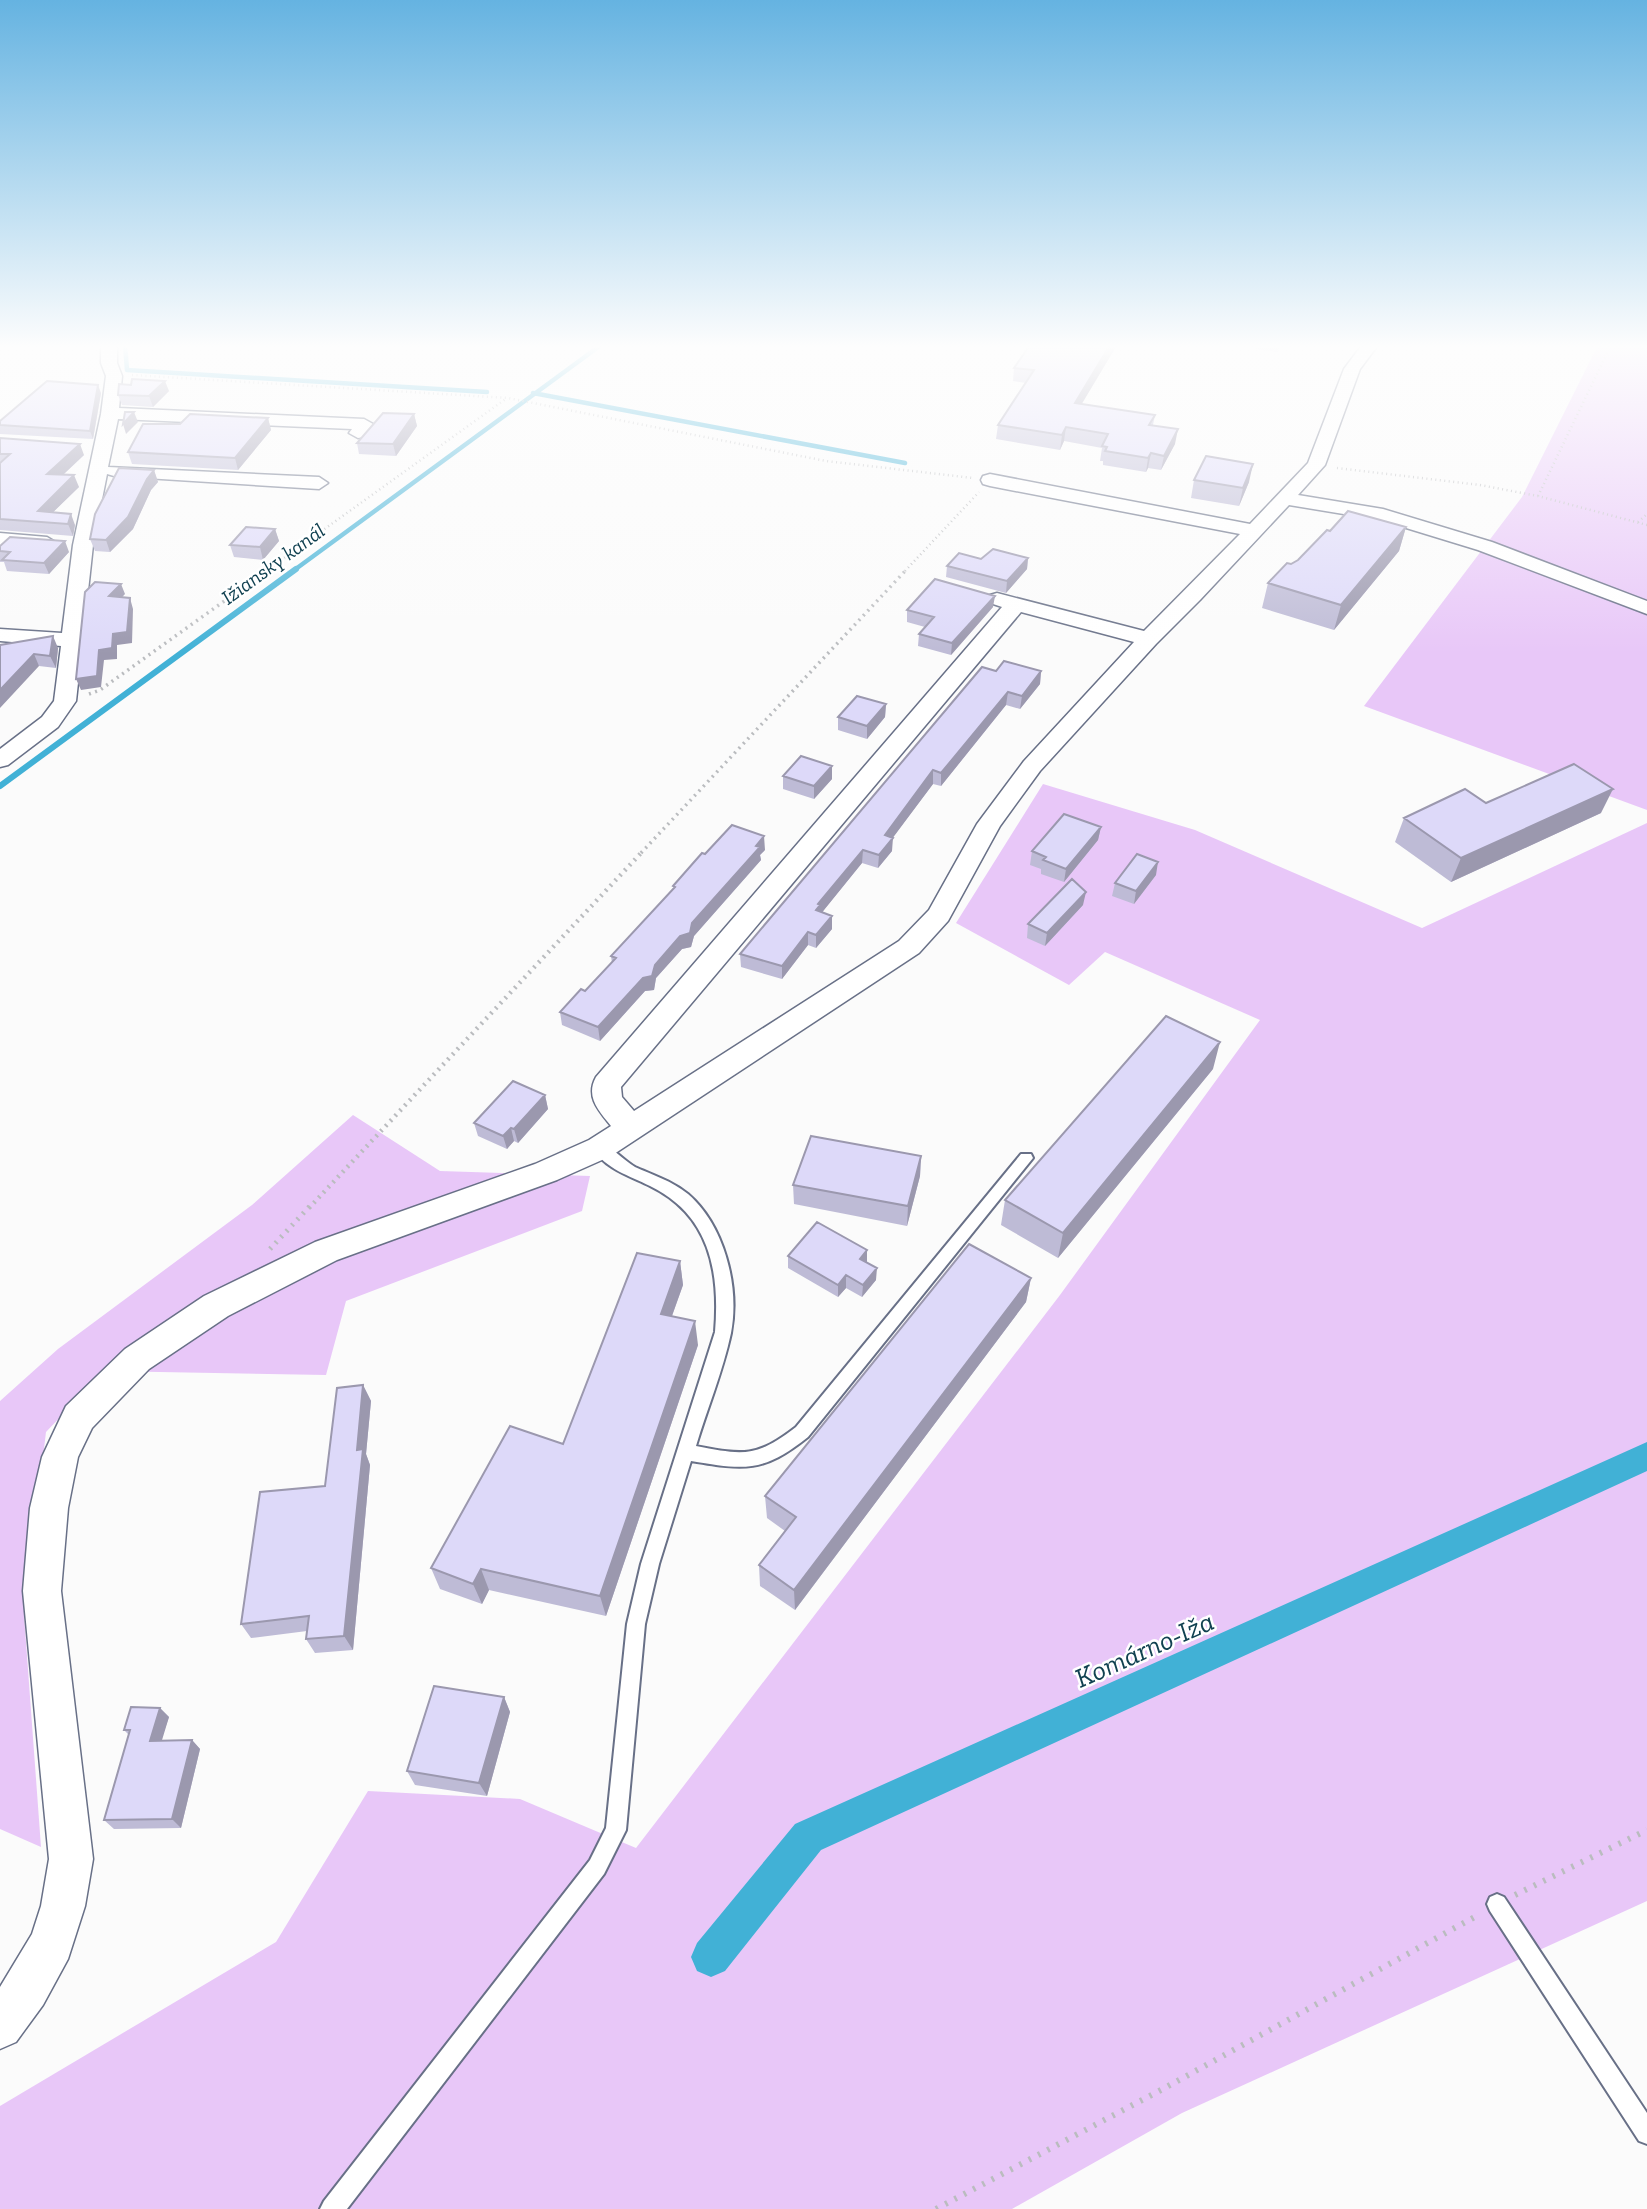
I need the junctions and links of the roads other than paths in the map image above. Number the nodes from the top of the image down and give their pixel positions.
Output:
1 (97, 448) edge
2 (1322, 448) edge
3 (96, 470) junction
4 (990, 480) road end
5 (319, 483) dead end
6 (1283, 498) junction
7 (1254, 531) junction
8 (0, 539) edge
9 (83, 545) junction
10 (978, 594) edge
11 (1016, 604) junction
12 (1647, 608) edge
13 (0, 635) edge
14 (1148, 639) junction
15 (72, 640) junction
16 (0, 760) edge
17 (631, 1129) junction
18 (600, 1148) junction
19 (1026, 1158) dead end
20 (685, 1452) junction
21 (1497, 1904) road end
22 (0, 2026) edge
23 (1647, 2133) edge
24 (332, 2209) edge

1 - 3 street
2 - 6 street
3 - 5 street
3 - 9 street
4 - 7 street
6 - 7 street
6 - 12 street
7 - 14 street
8 - 9 street
9 - 15 street
10 - 11 street
11 - 14 street
11 - 17 street
13 - 15 street
14 - 17 street
15 - 16 street
17 - 18 street
18 - 20 lane
18 - 22 street
19 - 20 lane
20 - 24 lane
21 - 23 lane

